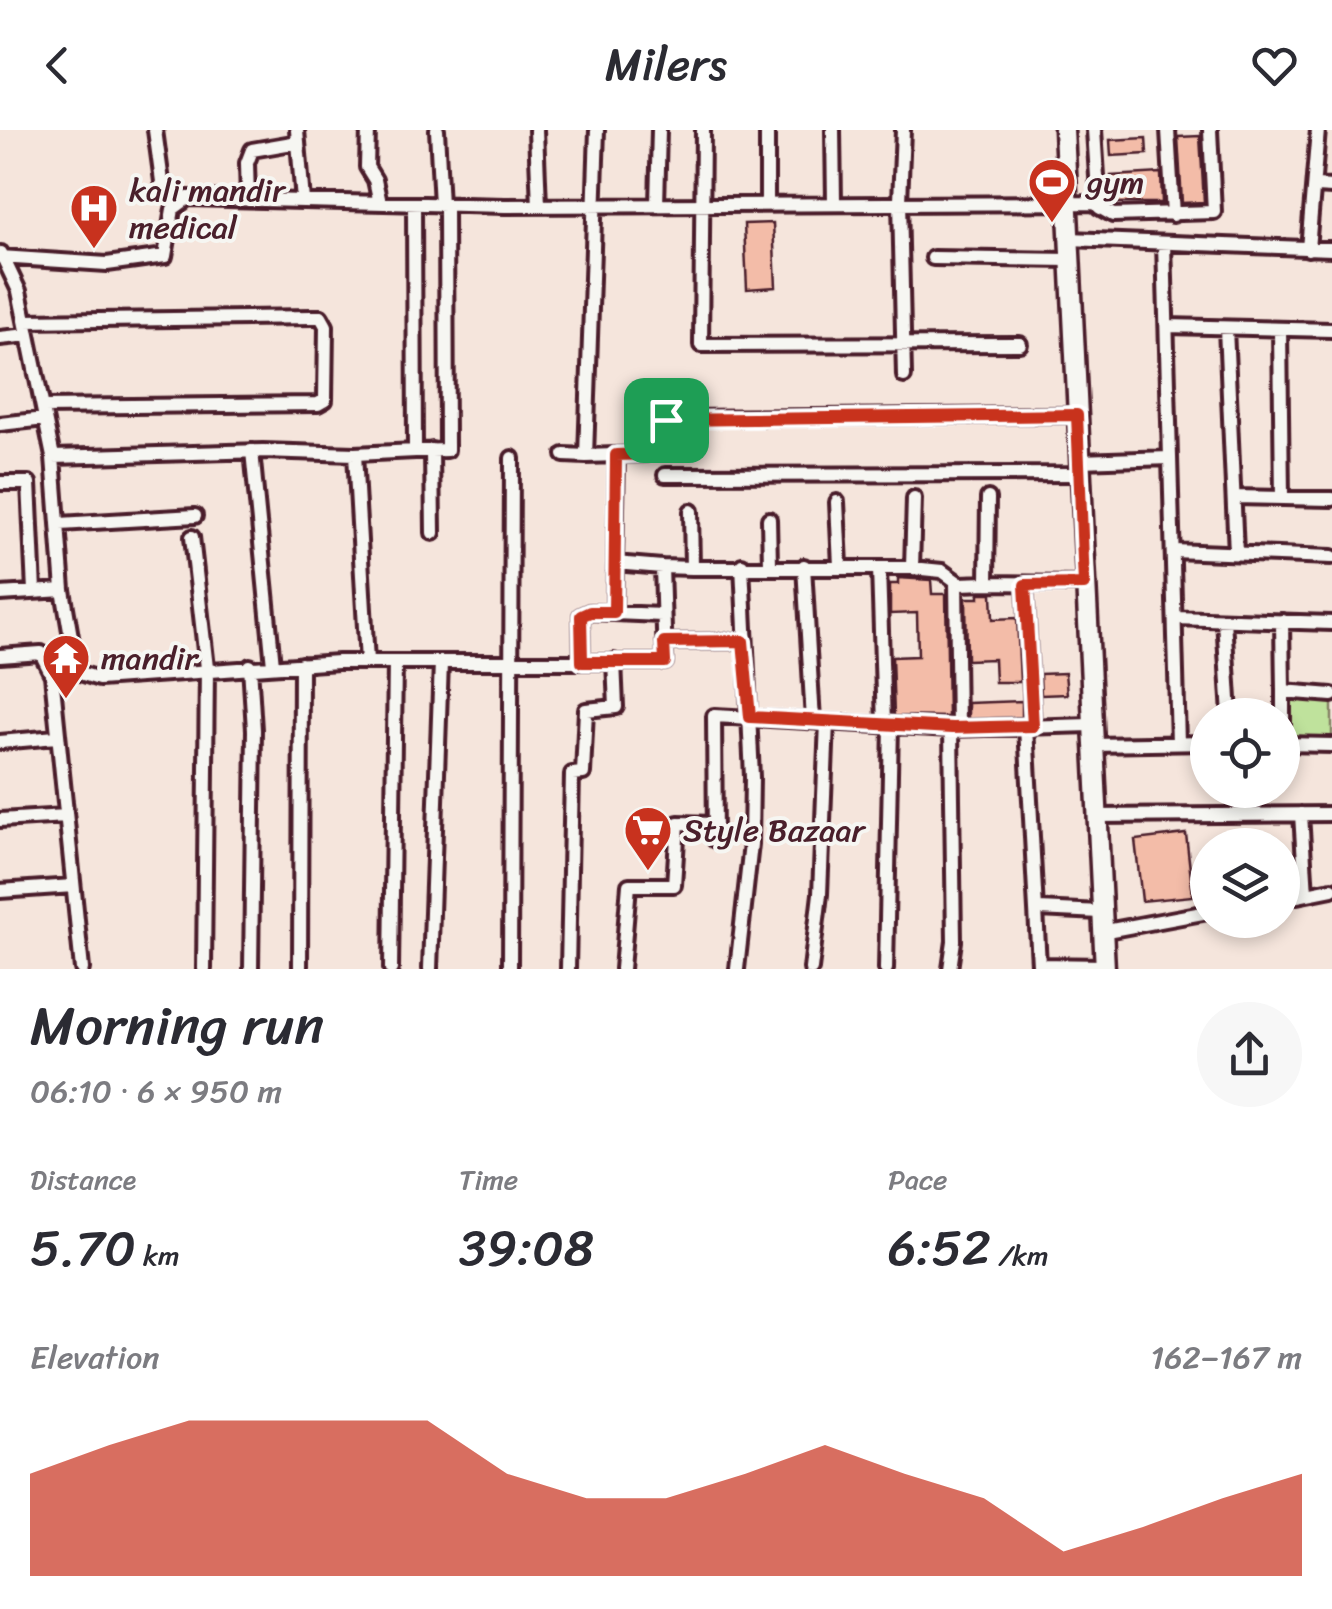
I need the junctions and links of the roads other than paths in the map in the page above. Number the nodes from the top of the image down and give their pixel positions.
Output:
1 (155, 130) edge
2 (368, 130) edge
3 (437, 130) edge
4 (536, 130) edge
5 (598, 130) edge
6 (659, 130) edge
7 (703, 130) edge
8 (767, 130) edge
9 (834, 130) edge
10 (903, 130) edge
11 (1064, 130) edge
12 (1075, 130) edge
13 (1094, 130) edge
14 (1168, 130) edge
15 (1210, 130) edge
16 (1318, 130) edge
17 (298, 136) edge
18 (1316, 186) junction
19 (1332, 187) edge
20 (248, 200) junction
21 (182, 201) junction
22 (303, 201) junction
23 (900, 201) junction
24 (834, 202) junction
25 (768, 203) junction
26 (1099, 203) junction
27 (380, 204) junction
28 (414, 204) junction
29 (657, 204) junction
30 (700, 204) junction
31 (443, 205) junction
32 (598, 205) junction
33 (1067, 205) junction
34 (539, 206) junction
35 (1174, 215) junction
36 (1070, 239) junction
37 (1164, 243) junction
38 (1308, 248) junction
39 (1332, 249) edge
40 (1, 255) edge
41 (933, 258) dead end
42 (1070, 260) junction
43 (1167, 326) junction
44 (26, 328) junction
45 (1226, 328) junction
46 (1280, 329) junction
47 (1332, 330) edge
48 (0, 338) edge
49 (902, 342) junction
50 (1020, 344) dead end
51 (904, 376) dead end
52 (44, 413) junction
53 (1077, 415) junction
54 (0, 424) edge
55 (432, 450) junction
56 (252, 451) junction
57 (414, 451) junction
58 (356, 454) junction
59 (564, 455) dead end
60 (616, 455) junction
61 (586, 456) junction
62 (53, 457) junction
63 (512, 458) dead end
64 (1170, 458) junction
65 (1080, 468) junction
66 (665, 475) dead end
67 (55, 480) junction
68 (28, 483) junction
69 (0, 484) edge
70 (1234, 497) junction
71 (914, 498) dead end
72 (988, 498) dead end
73 (1282, 498) junction
74 (1332, 498) edge
75 (838, 502) dead end
76 (691, 511) dead end
77 (195, 516) dead end
78 (769, 518) dead end
79 (60, 524) junction
80 (433, 532) dead end
81 (192, 537) dead end
82 (1173, 552) junction
83 (1236, 554) junction
84 (1332, 557) edge
85 (615, 564) junction
86 (742, 565) junction
87 (770, 565) junction
88 (804, 566) junction
89 (840, 566) junction
90 (662, 567) junction
91 (692, 568) junction
92 (879, 568) junction
93 (912, 568) junction
94 (956, 581) junction
95 (987, 583) junction
96 (1084, 584) junction
97 (1025, 585) junction
98 (64, 590) junction
99 (34, 591) junction
100 (0, 594) edge
101 (614, 612) junction
102 (662, 615) junction
103 (1175, 618) junction
104 (1224, 620) junction
105 (1282, 621) junction
106 (1332, 623) edge
107 (743, 641) junction
108 (664, 642) junction
109 (0, 656) edge
110 (614, 661) junction
111 (366, 662) junction
112 (395, 662) junction
113 (441, 662) junction
114 (513, 662) junction
115 (582, 662) junction
116 (301, 664) junction
117 (272, 665) junction
118 (250, 666) junction
119 (206, 668) junction
120 (78, 672) junction
121 (52, 675) junction
122 (1283, 691) junction
123 (1332, 695) edge
124 (1229, 698) edge
125 (1283, 698) edge
126 (750, 717) junction
127 (820, 722) junction
128 (888, 725) junction
129 (1091, 726) junction
130 (1030, 727) junction
131 (955, 728) junction
132 (56, 737) junction
133 (0, 742) edge
134 (1178, 742) junction
135 (1190, 742) edge
136 (1300, 744) edge
137 (1092, 745) junction
138 (1332, 745) edge
139 (1301, 814) junction
140 (1332, 814) edge
141 (66, 816) junction
142 (1096, 816) junction
143 (0, 820) edge
144 (715, 824) junction
145 (715, 840) dead end
146 (74, 886) junction
147 (1332, 890) edge
148 (0, 891) edge
149 (1306, 894) junction
150 (1300, 895) edge
151 (1039, 909) junction
152 (1100, 912) junction
153 (1190, 915) edge
154 (1101, 932) junction
155 (1104, 968) edge
156 (82, 969) edge
157 (204, 969) edge
158 (251, 969) edge
159 (300, 969) edge
160 (392, 969) edge
161 (430, 969) edge
162 (510, 969) edge
163 (568, 969) edge
164 (622, 969) edge
165 (737, 969) edge
166 (811, 969) edge
167 (886, 969) edge
168 (950, 969) edge

1 - 21 street
2 - 27 street
3 - 31 street
4 - 34 street
5 - 32 street
6 - 29 street
7 - 30 street
8 - 25 street
9 - 24 street
10 - 23 street
11 - 12 street
11 - 33 street
13 - 26 street
14 - 35 street
15 - 35 street
16 - 18 street
17 - 20 street
17 - 22 street
18 - 19 street
18 - 38 street
20 - 21 street
20 - 22 street
21 - 40 street
22 - 27 street
23 - 24 street
23 - 33 street
23 - 49 street
24 - 25 street
25 - 30 street
26 - 33 street
26 - 35 street
27 - 28 street
28 - 31 street
28 - 57 street
29 - 30 street
29 - 32 street
30 - 49 street
31 - 34 street
31 - 55 street
32 - 34 street
32 - 61 street
33 - 36 street
36 - 37 street
36 - 42 street
37 - 38 street
37 - 43 street
38 - 39 street
40 - 44 street
41 - 42 street
42 - 53 street
43 - 45 street
43 - 64 street
44 - 48 street
44 - 52 street
44 - 52 street
45 - 46 street
45 - 70 street
46 - 47 street
46 - 73 street
49 - 50 street
49 - 51 street
52 - 54 street
52 - 62 street
53 - 60 street
53 - 65 street
55 - 57 street
55 - 80 street
56 - 58 street
56 - 62 street
56 - 117 street
57 - 58 street
58 - 111 street
59 - 61 street
60 - 61 street
60 - 85 street
62 - 67 street
63 - 114 street
64 - 65 street
64 - 82 street
65 - 66 street
65 - 96 street
67 - 68 street
67 - 79 street
68 - 69 street
68 - 99 street
70 - 73 street
70 - 83 street
71 - 93 street
72 - 95 street
73 - 74 street
75 - 89 street
76 - 91 street
77 - 79 street
78 - 87 street
79 - 98 street
81 - 119 street
82 - 83 street
82 - 103 street
83 - 84 street
85 - 90 street
85 - 101 street
86 - 87 street
86 - 91 street
86 - 107 street
87 - 88 street
88 - 89 street
88 - 127 street
89 - 92 street
90 - 91 street
90 - 102 street
92 - 93 street
92 - 128 street
93 - 94 street
94 - 95 street
94 - 131 street
95 - 97 street
96 - 97 street
96 - 129 street
97 - 130 street
98 - 99 street
98 - 120 street
99 - 100 street
101 - 102 street
101 - 115 street
102 - 108 street
103 - 104 street
103 - 134 street
104 - 105 street
104 - 124 street
105 - 106 street
105 - 122 street
107 - 108 street
107 - 126 street
108 - 110 street
109 - 121 street
110 - 115 street
110 - 163 street
111 - 112 street
111 - 116 street
112 - 113 street
112 - 160 street
113 - 114 street
113 - 161 street
114 - 115 street
114 - 162 street
116 - 117 street
116 - 159 street
117 - 118 street
118 - 119 street
118 - 158 street
119 - 120 street
119 - 157 street
120 - 121 street
121 - 132 street
122 - 123 street
122 - 125 street
126 - 127 street
126 - 144 street
126 - 165 street
127 - 128 street
127 - 166 street
128 - 131 street
128 - 167 street
129 - 130 street
129 - 137 street
130 - 131 street
130 - 151 street
131 - 168 street
132 - 133 street
132 - 141 street
134 - 135 street
134 - 137 street
136 - 138 street
137 - 142 street
139 - 140 street
139 - 142 street
139 - 149 street
141 - 143 street
141 - 146 street
142 - 152 street
144 - 145 street
144 - 164 street
146 - 148 street
146 - 156 street
147 - 149 street
149 - 150 street
151 - 152 street
151 - 155 street
152 - 154 street
153 - 154 street
154 - 155 street

